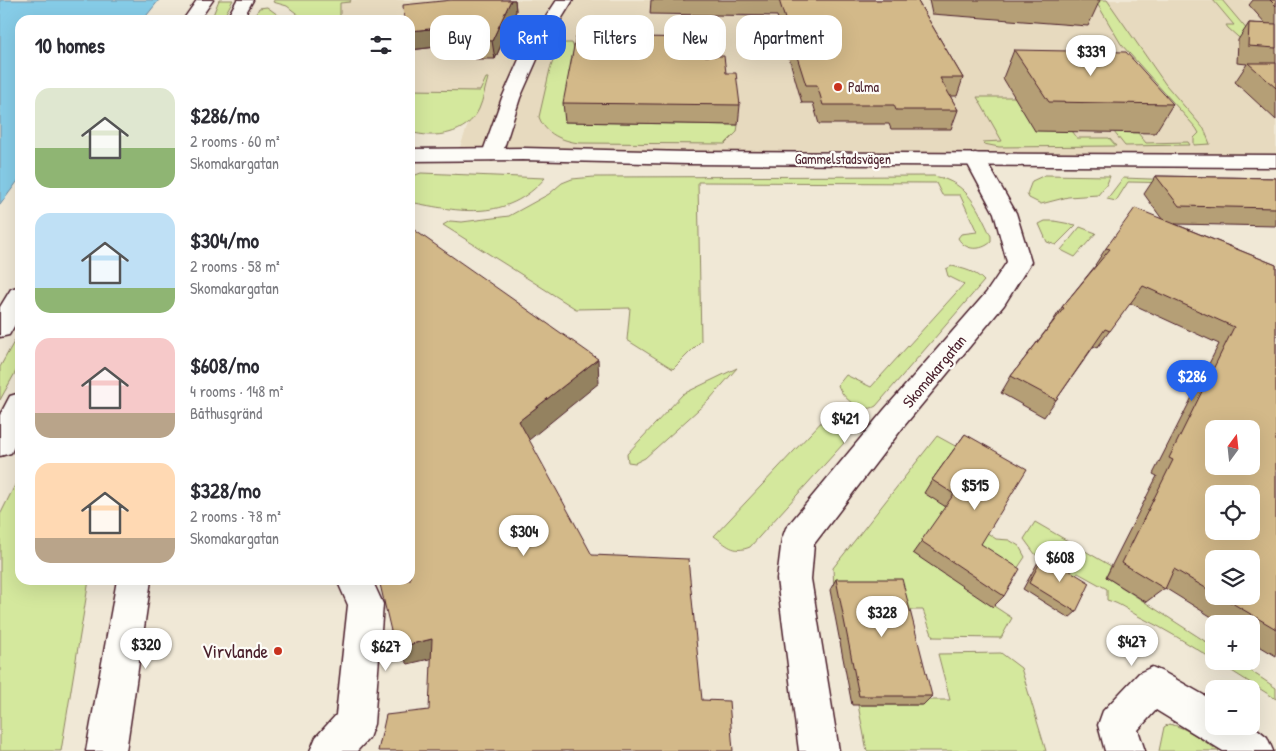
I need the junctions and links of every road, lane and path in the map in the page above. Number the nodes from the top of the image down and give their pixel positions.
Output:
1 (205, 0) edge
2 (245, 0) edge
3 (565, 0) edge
4 (194, 15) edge
5 (237, 15) edge
6 (492, 154) junction
7 (415, 155) edge
8 (975, 160) junction
9 (1276, 161) edge
10 (15, 303) edge
11 (0, 328) edge
12 (15, 414) edge
13 (0, 444) edge
14 (133, 585) edge
15 (356, 585) edge
16 (1205, 718) edge
17 (1233, 735) edge
18 (106, 751) edge
19 (330, 751) edge
20 (819, 751) edge
21 (1125, 751) edge
22 (1253, 751) edge

1 - 4 street
2 - 5 street
3 - 6 street
6 - 7 street, Gammelstadsvägen
6 - 8 street, Gammelstadsvägen
8 - 9 street, Gammelstadsvägen
8 - 20 street, Skomakargatan
10 - 11 street
12 - 13 street
14 - 18 street
15 - 19 street
16 - 21 street
17 - 22 street

